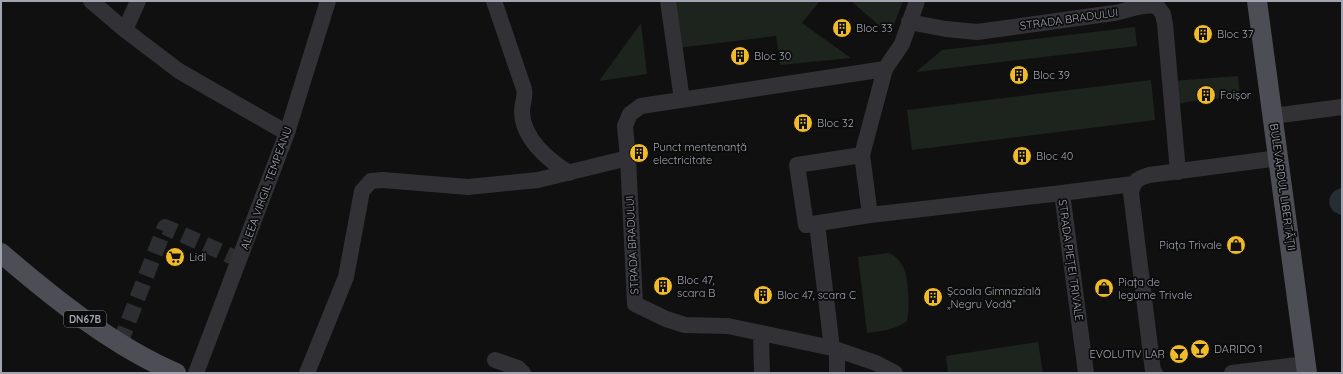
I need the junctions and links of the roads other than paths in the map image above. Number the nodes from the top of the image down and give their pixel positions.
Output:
1 (91, 1) edge
2 (138, 1) edge
3 (328, 1) edge
4 (494, 1) edge
5 (668, 1) edge
6 (917, 1) edge
7 (1257, 1) edge
8 (909, 22) junction
9 (125, 30) junction
10 (885, 69) junction
11 (682, 100) junction
12 (1342, 107) edge
13 (1273, 116) junction
14 (287, 133) junction
15 (862, 155) junction
16 (628, 158) junction
17 (1279, 158) junction
18 (1178, 172) junction
19 (569, 173) junction
20 (1133, 184) junction
21 (1062, 193) junction
22 (870, 215) junction
23 (817, 224) junction
24 (1, 252) edge
25 (762, 333) junction
26 (834, 349) junction
27 (495, 360) dead end
28 (1307, 368) edge
29 (308, 371) edge
30 (176, 373) edge
31 (196, 373) edge
32 (522, 373) edge
33 (762, 373) edge
34 (838, 373) edge
35 (895, 373) edge
36 (1086, 373) edge
37 (1155, 373) edge
38 (1232, 373) edge

1 - 9 street
2 - 9 street
3 - 14 street, ALEEA VIRGIL TEMPEANU
4 - 19 street
5 - 11 street
6 - 8 street
7 - 13 main road, BULEVARDUL LIBERTĂȚII
8 - 10 street
8 - 18 street, STRADA BRADULUI
9 - 14 street
10 - 11 street, STRADA BRADULUI
10 - 15 street
11 - 16 street, STRADA BRADULUI
12 - 13 street
13 - 17 main road, BULEVARDUL LIBERTĂȚII
14 - 31 street, ALEEA VIRGIL TEMPEANU
15 - 22 street
15 - 23 street
16 - 19 street
16 - 25 street, STRADA BRADULUI
17 - 18 street, STRADA PIEȚEI TRIVALE
17 - 28 main road, BULEVARDUL LIBERTĂȚII
18 - 20 street, STRADA PIEȚEI TRIVALE
19 - 29 street
20 - 21 street, STRADA PIEȚEI TRIVALE
20 - 37 street
21 - 22 street
21 - 36 street, STRADA PIEȚEI TRIVALE
22 - 23 street
23 - 26 street
24 - 30 main road, DN67B
25 - 26 street, STRADA BRADULUI
25 - 33 street
26 - 34 street
26 - 35 street, STRADA BRADULUI
27 - 32 street
28 - 38 street

